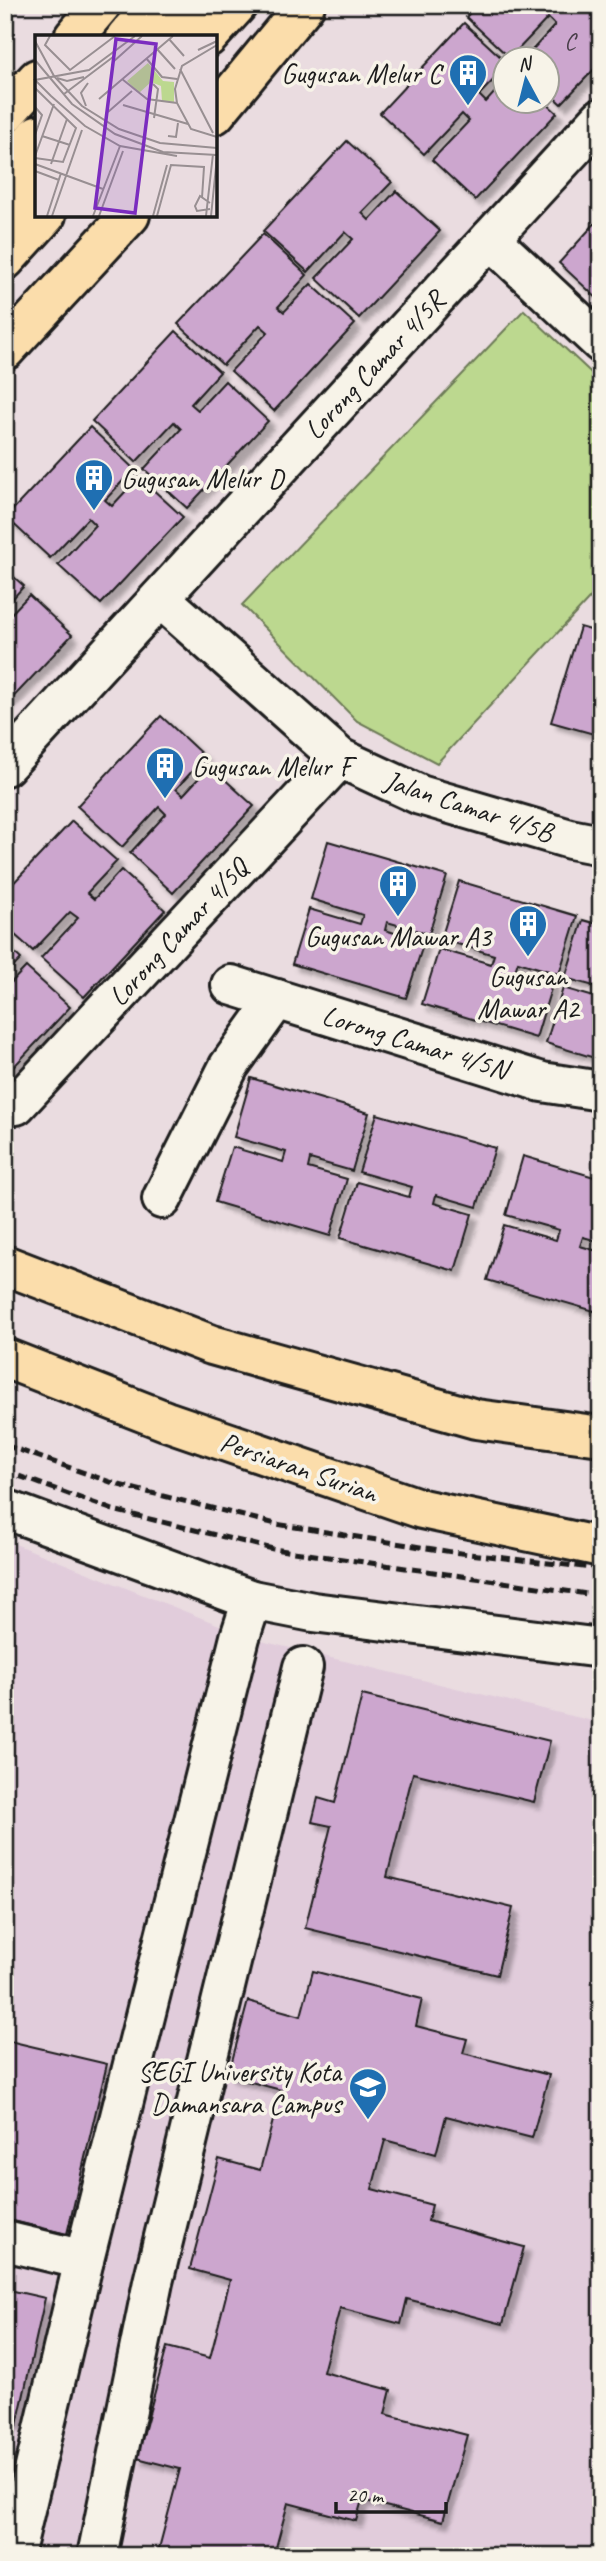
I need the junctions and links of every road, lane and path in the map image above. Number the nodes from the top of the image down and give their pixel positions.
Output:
1 (102, 5) edge
2 (154, 5) edge
3 (199, 5) edge
4 (237, 5) edge
5 (305, 5) edge
6 (76, 35) edge
7 (128, 35) edge
8 (171, 35) edge
9 (210, 35) edge
10 (35, 81) edge
11 (217, 112) edge
12 (5, 114) edge
13 (601, 118) edge
14 (35, 137) edge
15 (5, 170) edge
16 (35, 179) edge
17 (5, 211) edge
18 (44, 217) edge
19 (128, 217) edge
20 (490, 239) junction
21 (5, 260) edge
22 (601, 343) edge
23 (5, 349) edge
24 (160, 598) junction
25 (340, 758) junction
26 (5, 766) edge
27 (601, 845) edge
28 (231, 985) dead end
29 (277, 999) junction
30 (601, 1091) edge
31 (16, 1105) dead end
32 (162, 1199) dead end
33 (5, 1265) edge
34 (5, 1358) edge
35 (601, 1436) edge
36 (5, 1508) edge
37 (601, 1547) edge
38 (252, 1600) junction
39 (601, 1648) edge
40 (303, 1667) dead end
41 (5, 2241) edge
42 (84, 2260) junction
43 (14, 2556) edge
44 (97, 2556) edge

1 - 6 main road
2 - 7 main road
3 - 8 main road
4 - 9 main road
5 - 11 main road
10 - 12 main road
13 - 20 street, Lorong Camar 4/5R
14 - 15 main road
16 - 17 main road
18 - 21 main road
19 - 23 main road
20 - 22 street
20 - 24 street, Lorong Camar 4/5R
24 - 25 street, Jalan Camar 4/5B
24 - 26 street, Lorong Camar 4/5R
25 - 27 street, Jalan Camar 4/5B
25 - 31 street, Lorong Camar 4/5Q
28 - 29 street, Lorong Camar 4/5N
29 - 30 street, Lorong Camar 4/5N
29 - 32 street
33 - 35 main road
34 - 37 main road, Persiaran Surian
36 - 38 street
38 - 39 street
38 - 42 street
40 - 44 street
41 - 42 street
42 - 43 street

